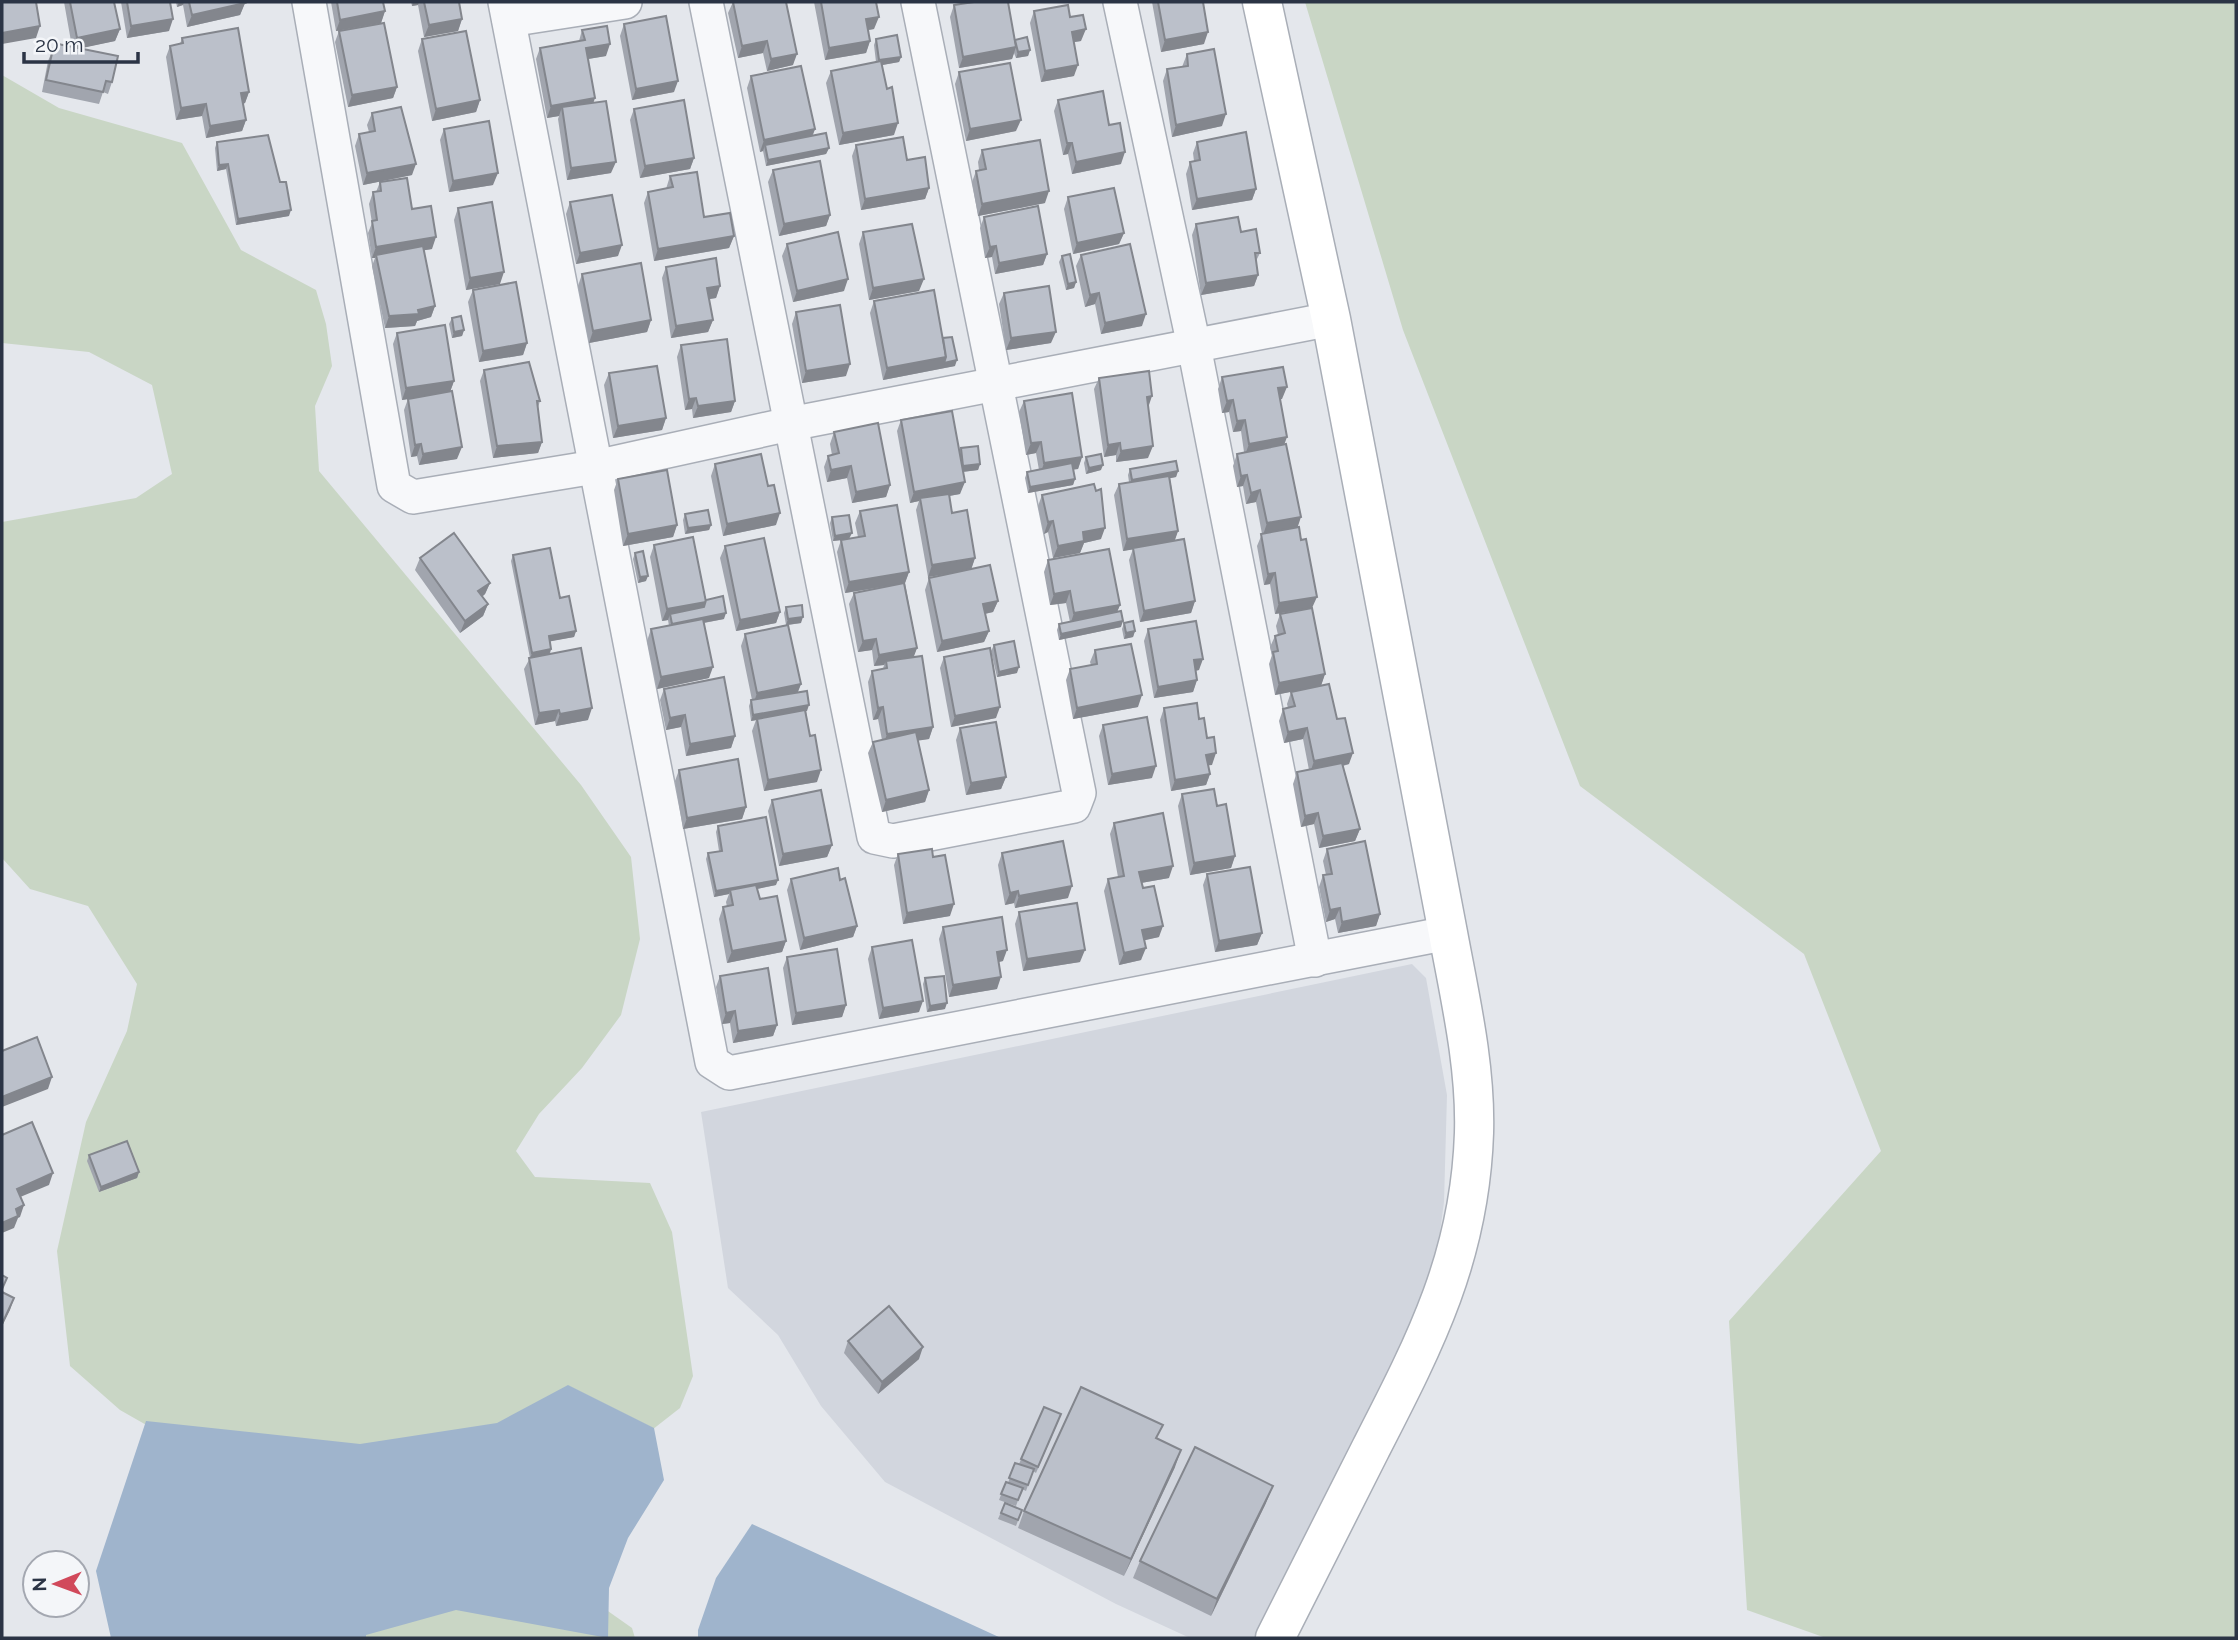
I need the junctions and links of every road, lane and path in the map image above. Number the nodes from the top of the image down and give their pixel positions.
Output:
1 (309, 2) edge
2 (625, 2) edge
3 (706, 2) edge
4 (918, 2) edge
5 (1120, 2) edge
6 (1262, 2) edge
7 (507, 11) edge
8 (1331, 318) junction
9 (1194, 346) junction
10 (994, 386) junction
11 (790, 424) junction
12 (595, 467) junction
13 (1448, 933) junction
14 (1315, 960) junction
15 (1275, 1638) edge

1 - 12 street
2 - 7 street
3 - 11 street
4 - 10 street
5 - 9 street
6 - 8 street
7 - 12 street
8 - 9 street
8 - 13 street
9 - 10 street
9 - 14 street
10 - 11 street
10 - 11 street
11 - 12 street
12 - 14 street
13 - 14 street
13 - 15 street

